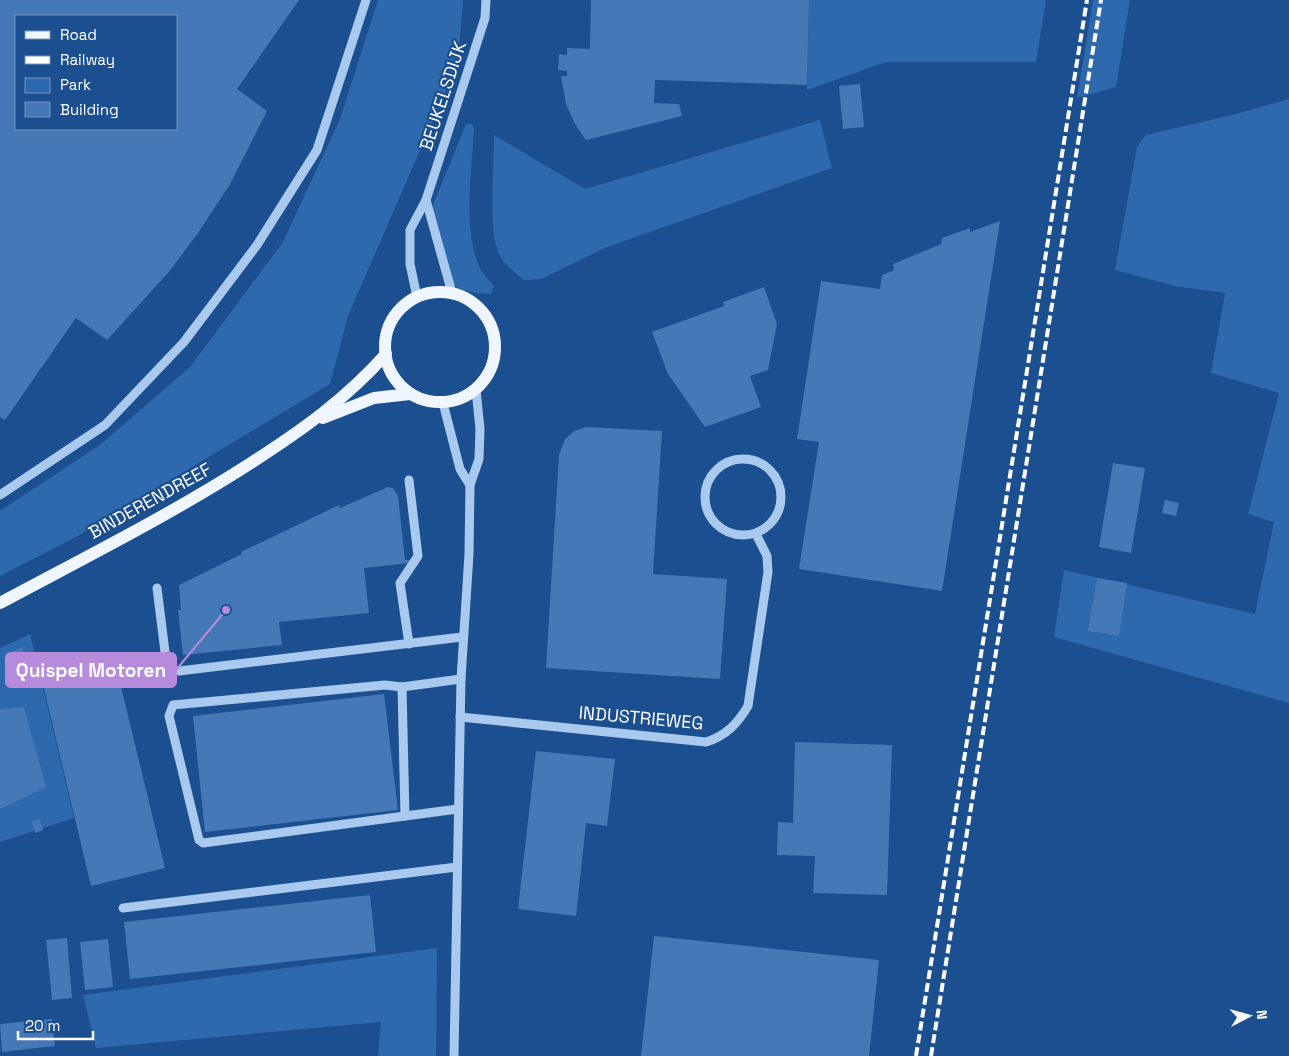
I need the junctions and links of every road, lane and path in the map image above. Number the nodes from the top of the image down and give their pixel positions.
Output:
1 (366, 0) edge
2 (486, 0) edge
3 (426, 200) junction
4 (452, 293) junction
5 (417, 297) junction
6 (386, 354) junction
7 (476, 390) junction
8 (410, 394) junction
9 (443, 403) junction
10 (314, 422) junction
11 (409, 480) dead end
12 (470, 485) junction
13 (0, 495) edge
14 (756, 534) junction
15 (157, 588) dead end
16 (0, 603) edge
17 (462, 637) junction
18 (409, 644) junction
19 (461, 679) junction
20 (402, 687) junction
21 (460, 717) junction
22 (458, 809) junction
23 (405, 816) junction
24 (457, 866) junction
25 (123, 908) dead end
26 (454, 1056) edge

1 - 13 street
2 - 3 street, BEUKELSDIJK
3 - 4 street
3 - 5 street, BEUKELSDIJK
4 - 5 main road
4 - 7 main road
5 - 6 main road
6 - 8 main road
6 - 10 main road, BINDERENDREEF
7 - 9 main road
7 - 12 street
8 - 9 main road
8 - 10 main road, BINDERENDREEF
9 - 12 street
10 - 16 main road, BINDERENDREEF
11 - 18 street
12 - 17 street
14 - 14 street
14 - 21 street, INDUSTRIEWEG
15 - 18 street
17 - 18 street
17 - 19 street
19 - 20 street
19 - 21 street
20 - 23 street
20 - 23 street
21 - 22 street
22 - 23 street
22 - 24 street
24 - 25 street
24 - 26 street

